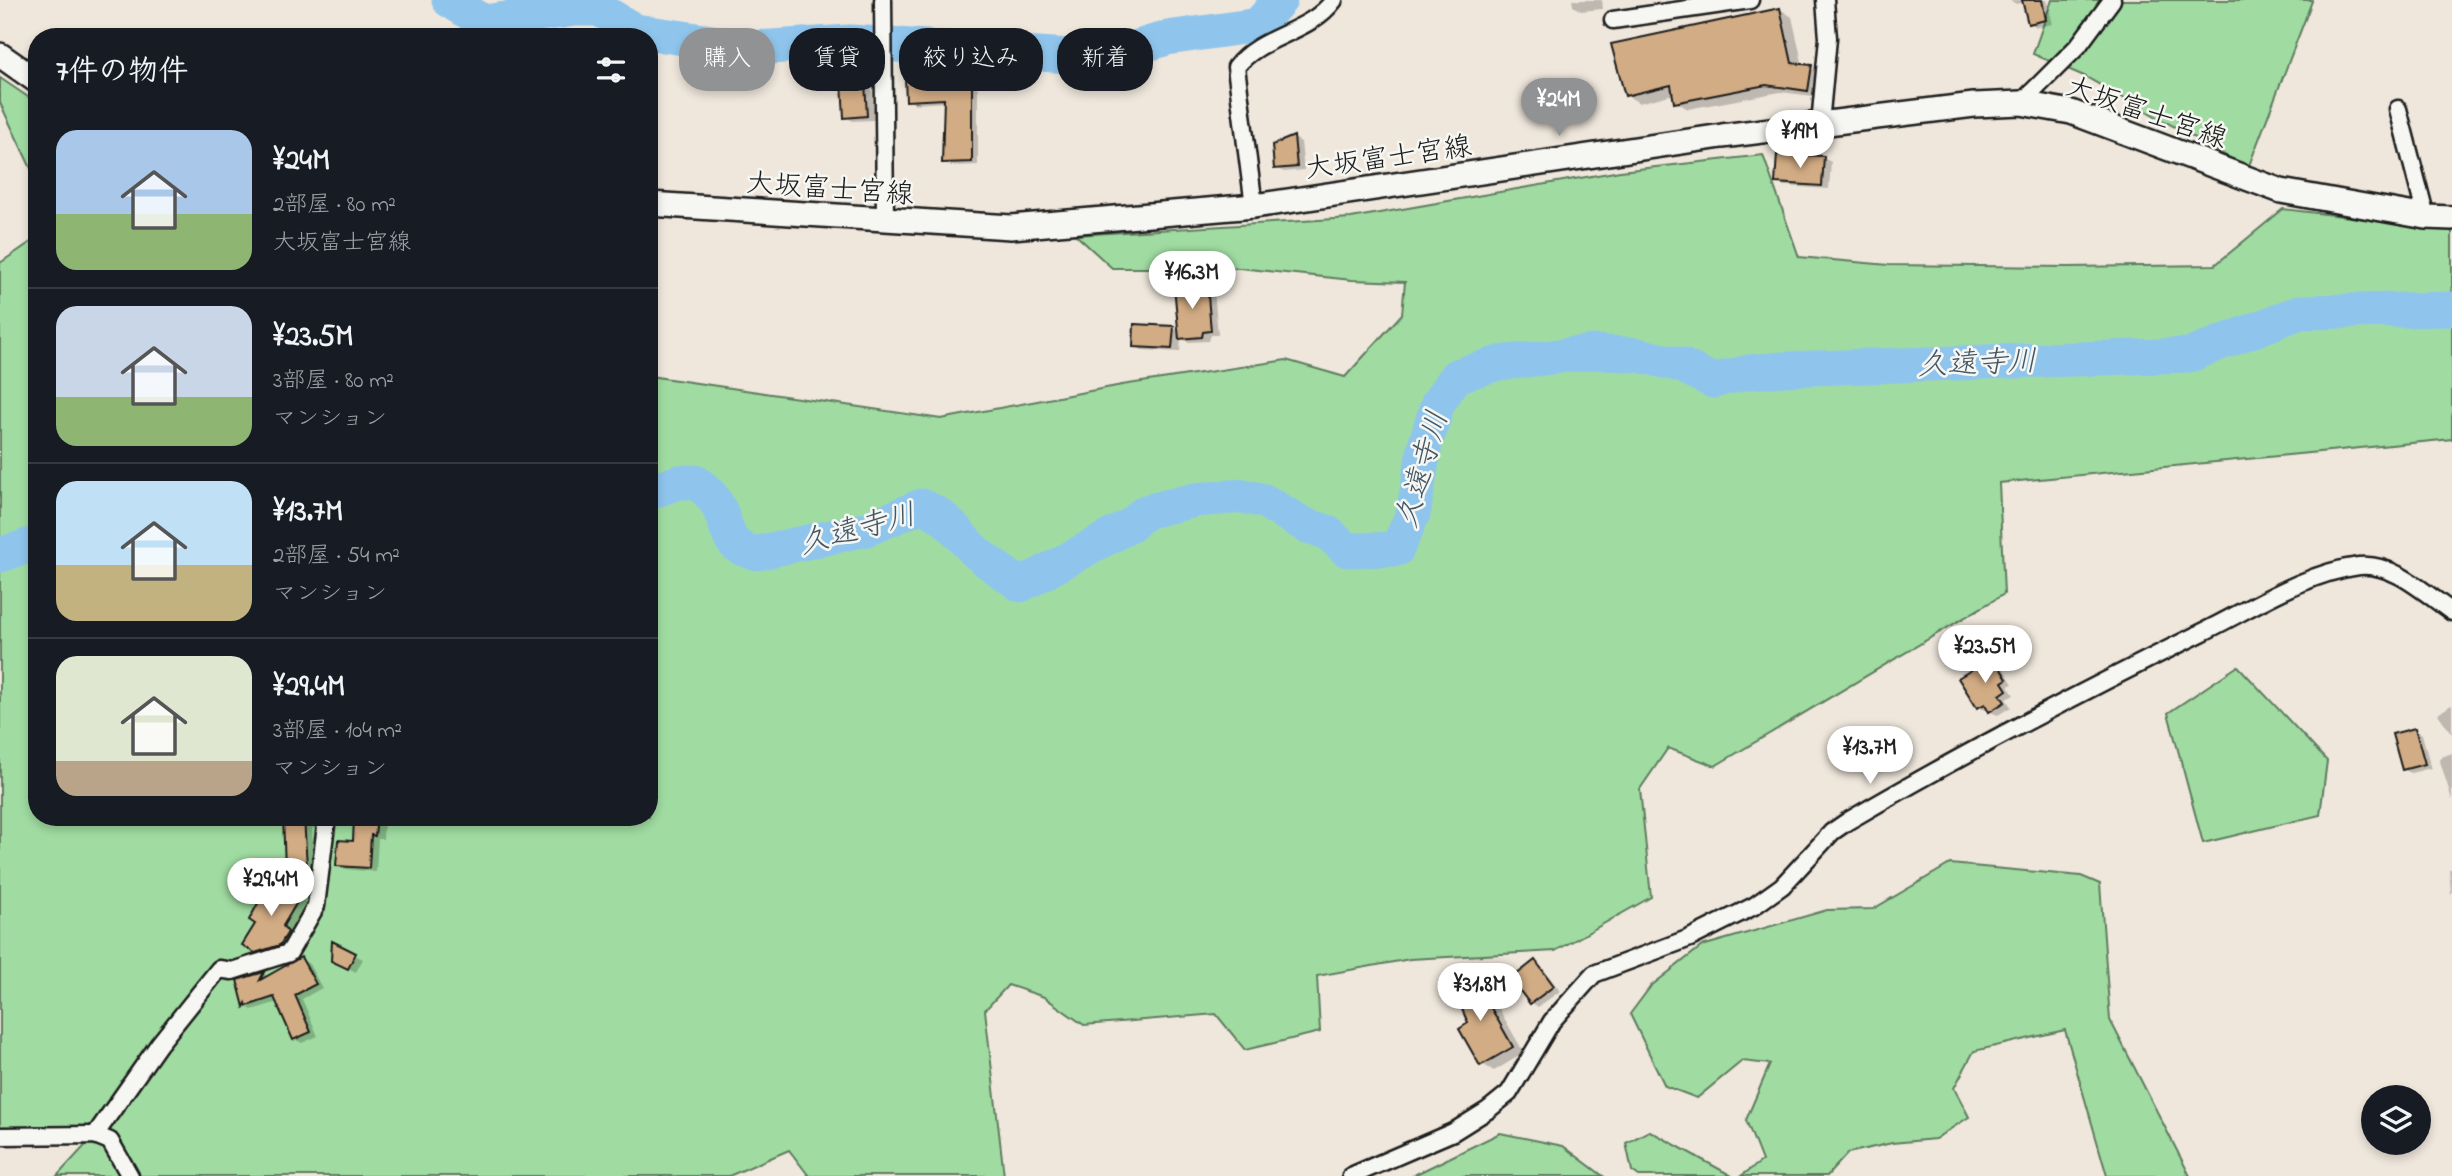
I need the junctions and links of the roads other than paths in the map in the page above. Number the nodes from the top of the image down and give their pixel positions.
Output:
1 (883, 0) edge
2 (1334, 0) edge
3 (1750, 0) edge
4 (1825, 0) edge
5 (2112, 0) edge
6 (1613, 20) dead end
7 (0, 55) edge
8 (28, 74) edge
9 (2021, 103) junction
10 (2398, 109) dead end
11 (1820, 124) junction
12 (658, 205) edge
13 (1254, 206) junction
14 (2426, 217) junction
15 (2452, 218) edge
16 (885, 221) junction
17 (2452, 612) edge
18 (326, 826) edge
19 (95, 1135) junction
20 (0, 1136) edge
21 (130, 1176) edge
22 (1351, 1176) edge

1 - 16 street
2 - 13 street
3 - 6 street
4 - 11 street
5 - 9 street
7 - 8 main road
9 - 11 main road, 大坂富士宮線
9 - 14 main road, 大坂富士宮線
10 - 14 street
11 - 13 main road, 大坂富士宮線
12 - 16 main road, 大坂富士宮線
13 - 16 main road, 大坂富士宮線
14 - 15 main road, 大坂富士宮線
17 - 22 street
18 - 19 street
19 - 20 street
19 - 21 street

